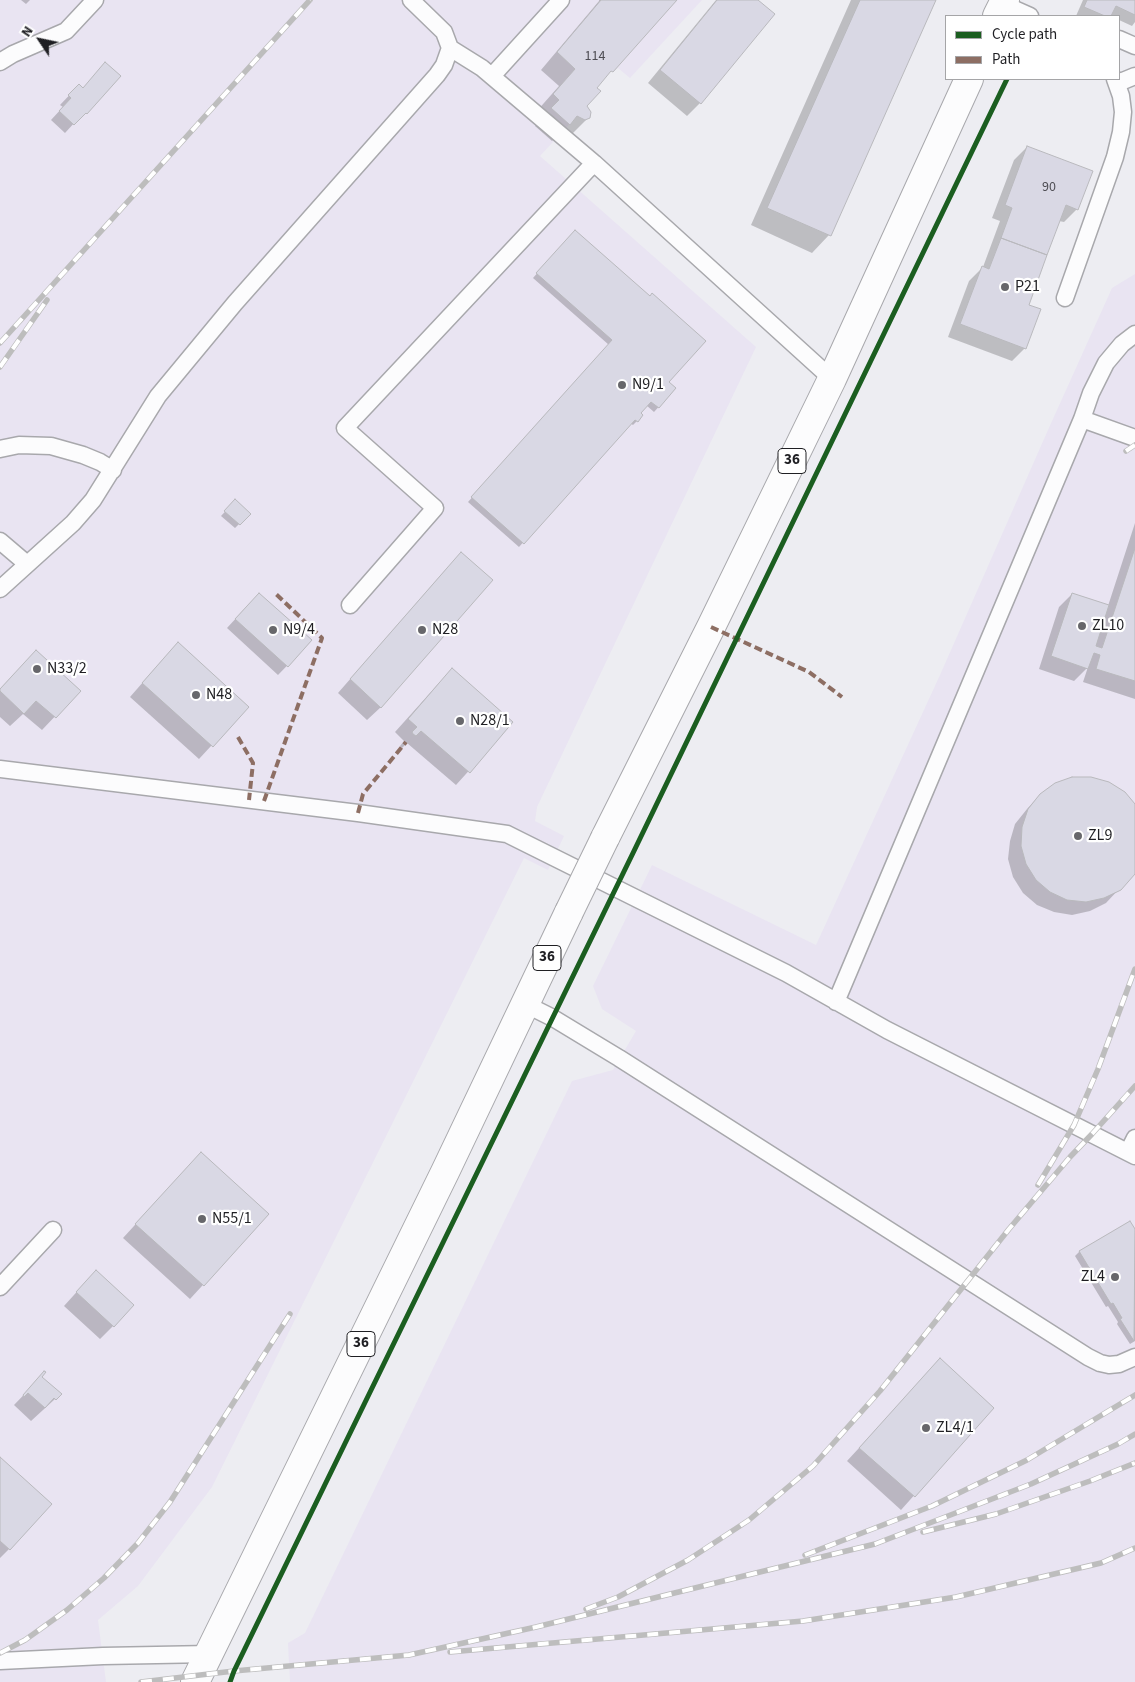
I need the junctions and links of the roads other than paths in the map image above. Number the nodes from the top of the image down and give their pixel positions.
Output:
1 (95, 0) edge
2 (411, 0) edge
3 (561, 0) edge
4 (1002, 7) edge
5 (1027, 15) edge
6 (1120, 39) edge
7 (1135, 46) edge
8 (450, 48) junction
9 (0, 62) edge
10 (492, 76) junction
11 (1135, 76) edge
12 (969, 80) edge
13 (1117, 81) edge
14 (594, 163) junction
15 (1065, 298) dead end
16 (1135, 334) edge
17 (832, 379) junction
18 (1082, 419) junction
19 (1135, 438) edge
20 (0, 449) edge
21 (113, 470) junction
22 (0, 540) edge
23 (27, 564) junction
24 (0, 589) edge
25 (350, 605) dead end
26 (0, 769) edge
27 (836, 1002) junction
28 (525, 1004) junction
29 (1133, 1149) edge
30 (53, 1230) dead end
31 (0, 1287) edge
32 (1135, 1357) edge
33 (210, 1654) junction
34 (0, 1661) edge
35 (196, 1682) edge

1 - 9 lane
2 - 8 lane
3 - 10 lane
4 - 5 lane
6 - 7 lane
8 - 10 lane
8 - 21 lane
10 - 14 lane
11 - 13 lane
12 - 17 main road, 36
13 - 15 lane
14 - 17 lane
14 - 25 lane
16 - 18 lane
17 - 28 main road, 36, bridge
18 - 19 lane
18 - 27 lane
20 - 21 lane
21 - 23 lane
22 - 23 lane
23 - 24 lane
26 - 27 lane
27 - 29 lane
28 - 32 lane
28 - 33 main road, 36
30 - 31 lane
33 - 34 lane
33 - 35 main road, 36

